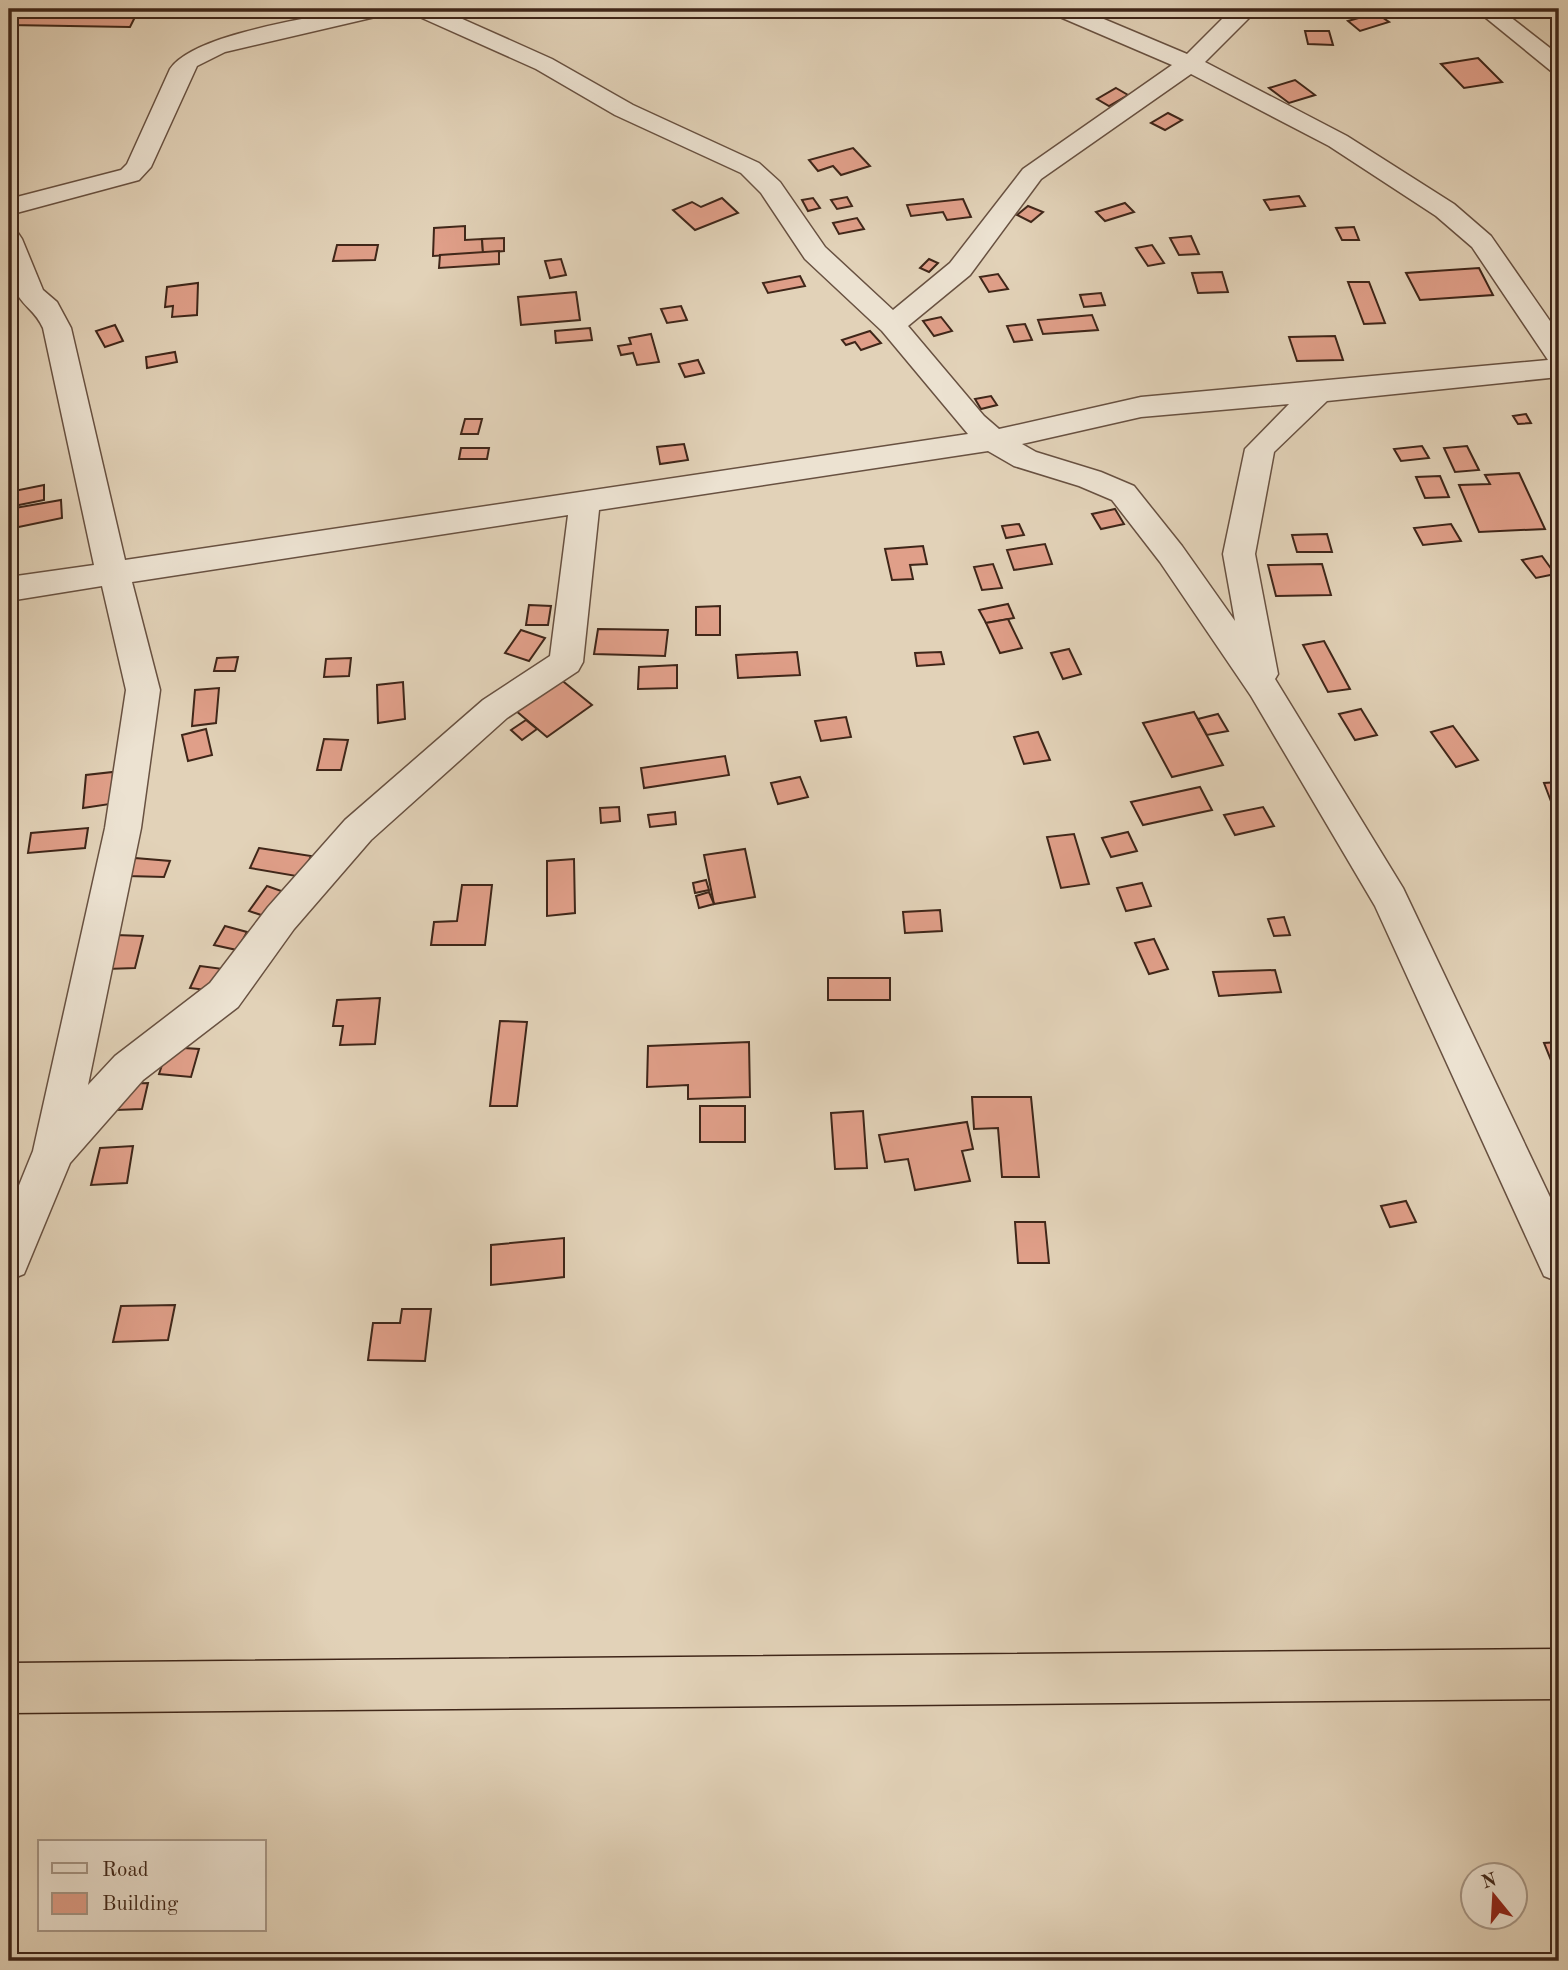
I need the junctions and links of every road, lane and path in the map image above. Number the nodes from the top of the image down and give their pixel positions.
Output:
1 (380, 9) edge
2 (421, 9) edge
3 (1061, 9) edge
4 (1256, 9) edge
5 (1486, 9) edge
6 (1549, 30) dead end
7 (1516, 35) junction
8 (1190, 64) junction
9 (1559, 66) edge
10 (9, 207) edge
11 (9, 239) edge
12 (20, 304) edge
13 (892, 325) junction
14 (1559, 355) edge
15 (1559, 368) edge
16 (1319, 393) junction
17 (993, 440) junction
18 (585, 501) junction
19 (112, 573) junction
20 (9, 589) edge
21 (1263, 687) junction
22 (54, 1152) junction
23 (9, 1259) edge
24 (1559, 1262) edge
25 (1559, 1674) edge
26 (9, 1688) edge

1 - 10 street
2 - 13 street
3 - 8 street
4 - 8 street
5 - 7 street
6 - 7 street
7 - 9 street
8 - 13 street
8 - 14 street
11 - 12 street
12 - 19 street
13 - 17 street
15 - 16 street
16 - 17 street
16 - 21 street
17 - 18 street
17 - 21 street
18 - 19 street
18 - 22 street
19 - 20 street
19 - 22 street
21 - 24 street
22 - 23 street
25 - 26 highway

